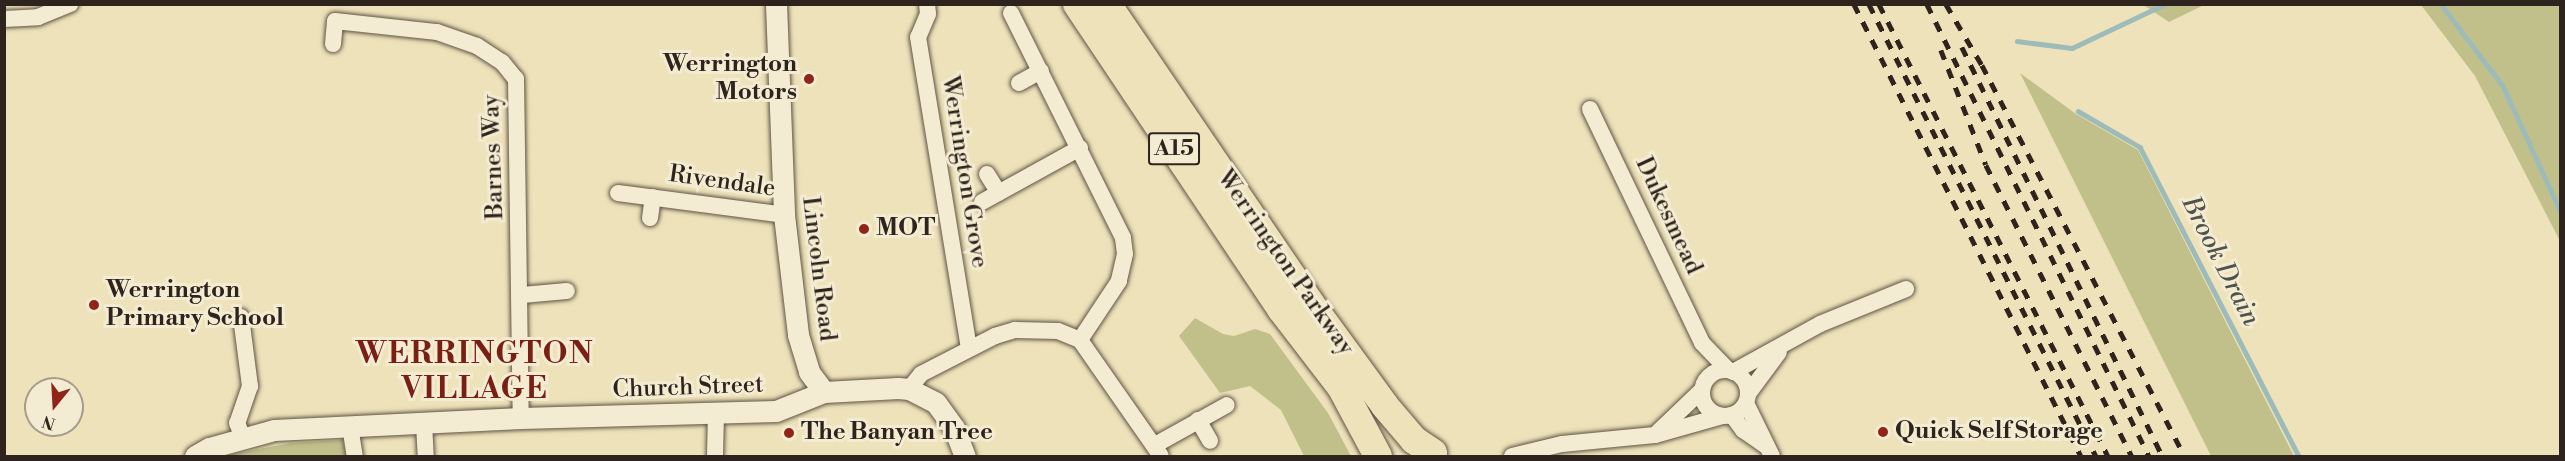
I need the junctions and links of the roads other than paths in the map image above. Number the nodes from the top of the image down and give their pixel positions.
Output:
1 (71, 4) edge
2 (776, 4) edge
3 (927, 4) edge
4 (1077, 4) edge
5 (1107, 4) edge
6 (1011, 13) dead end
7 (4, 19) edge
8 (333, 44) dead end
9 (1041, 71) junction
10 (1019, 83) dead end
11 (1590, 110) dead end
12 (1080, 148) junction
13 (987, 174) dead end
14 (618, 193) dead end
15 (999, 193) junction
16 (653, 197) junction
17 (982, 202) dead end
18 (784, 215) junction
19 (650, 218) dead end
20 (1906, 289) dead end
21 (567, 291) dead end
22 (522, 295) junction
23 (241, 316) dead end
24 (1080, 340) junction
25 (1702, 343) junction
26 (969, 348) junction
27 (1781, 349) junction
28 (1731, 371) junction
29 (1703, 386) junction
30 (909, 388) junction
31 (824, 392) junction
32 (1747, 399) junction
33 (1227, 405) dead end
34 (716, 413) junction
35 (1727, 416) junction
36 (521, 418) junction
37 (1198, 420) junction
38 (424, 423) junction
39 (350, 426) junction
40 (1655, 435) junction
41 (243, 438) junction
42 (1209, 441) dead end
43 (1158, 450) edge
44 (1769, 451) edge
45 (1526, 454) edge
46 (1437, 455) edge
47 (195, 456) edge
48 (355, 456) edge
49 (426, 456) edge
50 (715, 456) edge
51 (965, 456) edge
52 (1378, 456) edge
53 (1512, 456) edge

1 - 7 street
2 - 18 street, Lincoln Road
3 - 26 street, Werrington Grove
4 - 52 highway, Werrington Parkway / A15
5 - 46 highway, Werrington Parkway / A15
6 - 9 street
8 - 22 street, Barnes Way
9 - 10 street
9 - 12 street
11 - 25 street, Dukesmead
12 - 15 street
12 - 24 street
13 - 15 street
14 - 16 street, Rivendale
15 - 17 street
16 - 18 street, Rivendale
16 - 19 street, Rivendale
18 - 31 street, Lincoln Road
20 - 27 street
21 - 22 street
22 - 36 street, Barnes Way
23 - 41 street
24 - 26 street
24 - 43 street
25 - 28 street, Dukesmead
25 - 29 street, Dukesmead
26 - 30 street
27 - 28 street
27 - 32 street
28 - 29 street
28 - 32 street
29 - 35 street
29 - 40 street
30 - 31 street
30 - 51 street
31 - 34 street, Church Street
32 - 35 street
32 - 44 street
33 - 37 street
34 - 36 street, Church Street
34 - 50 street
35 - 40 street
35 - 44 street
36 - 38 street, Church Street
37 - 42 street
37 - 43 street
38 - 39 street, Church Street
38 - 49 street
39 - 41 street, Church Street
39 - 48 street
40 - 45 street
41 - 47 street, Church Street
45 - 53 street

